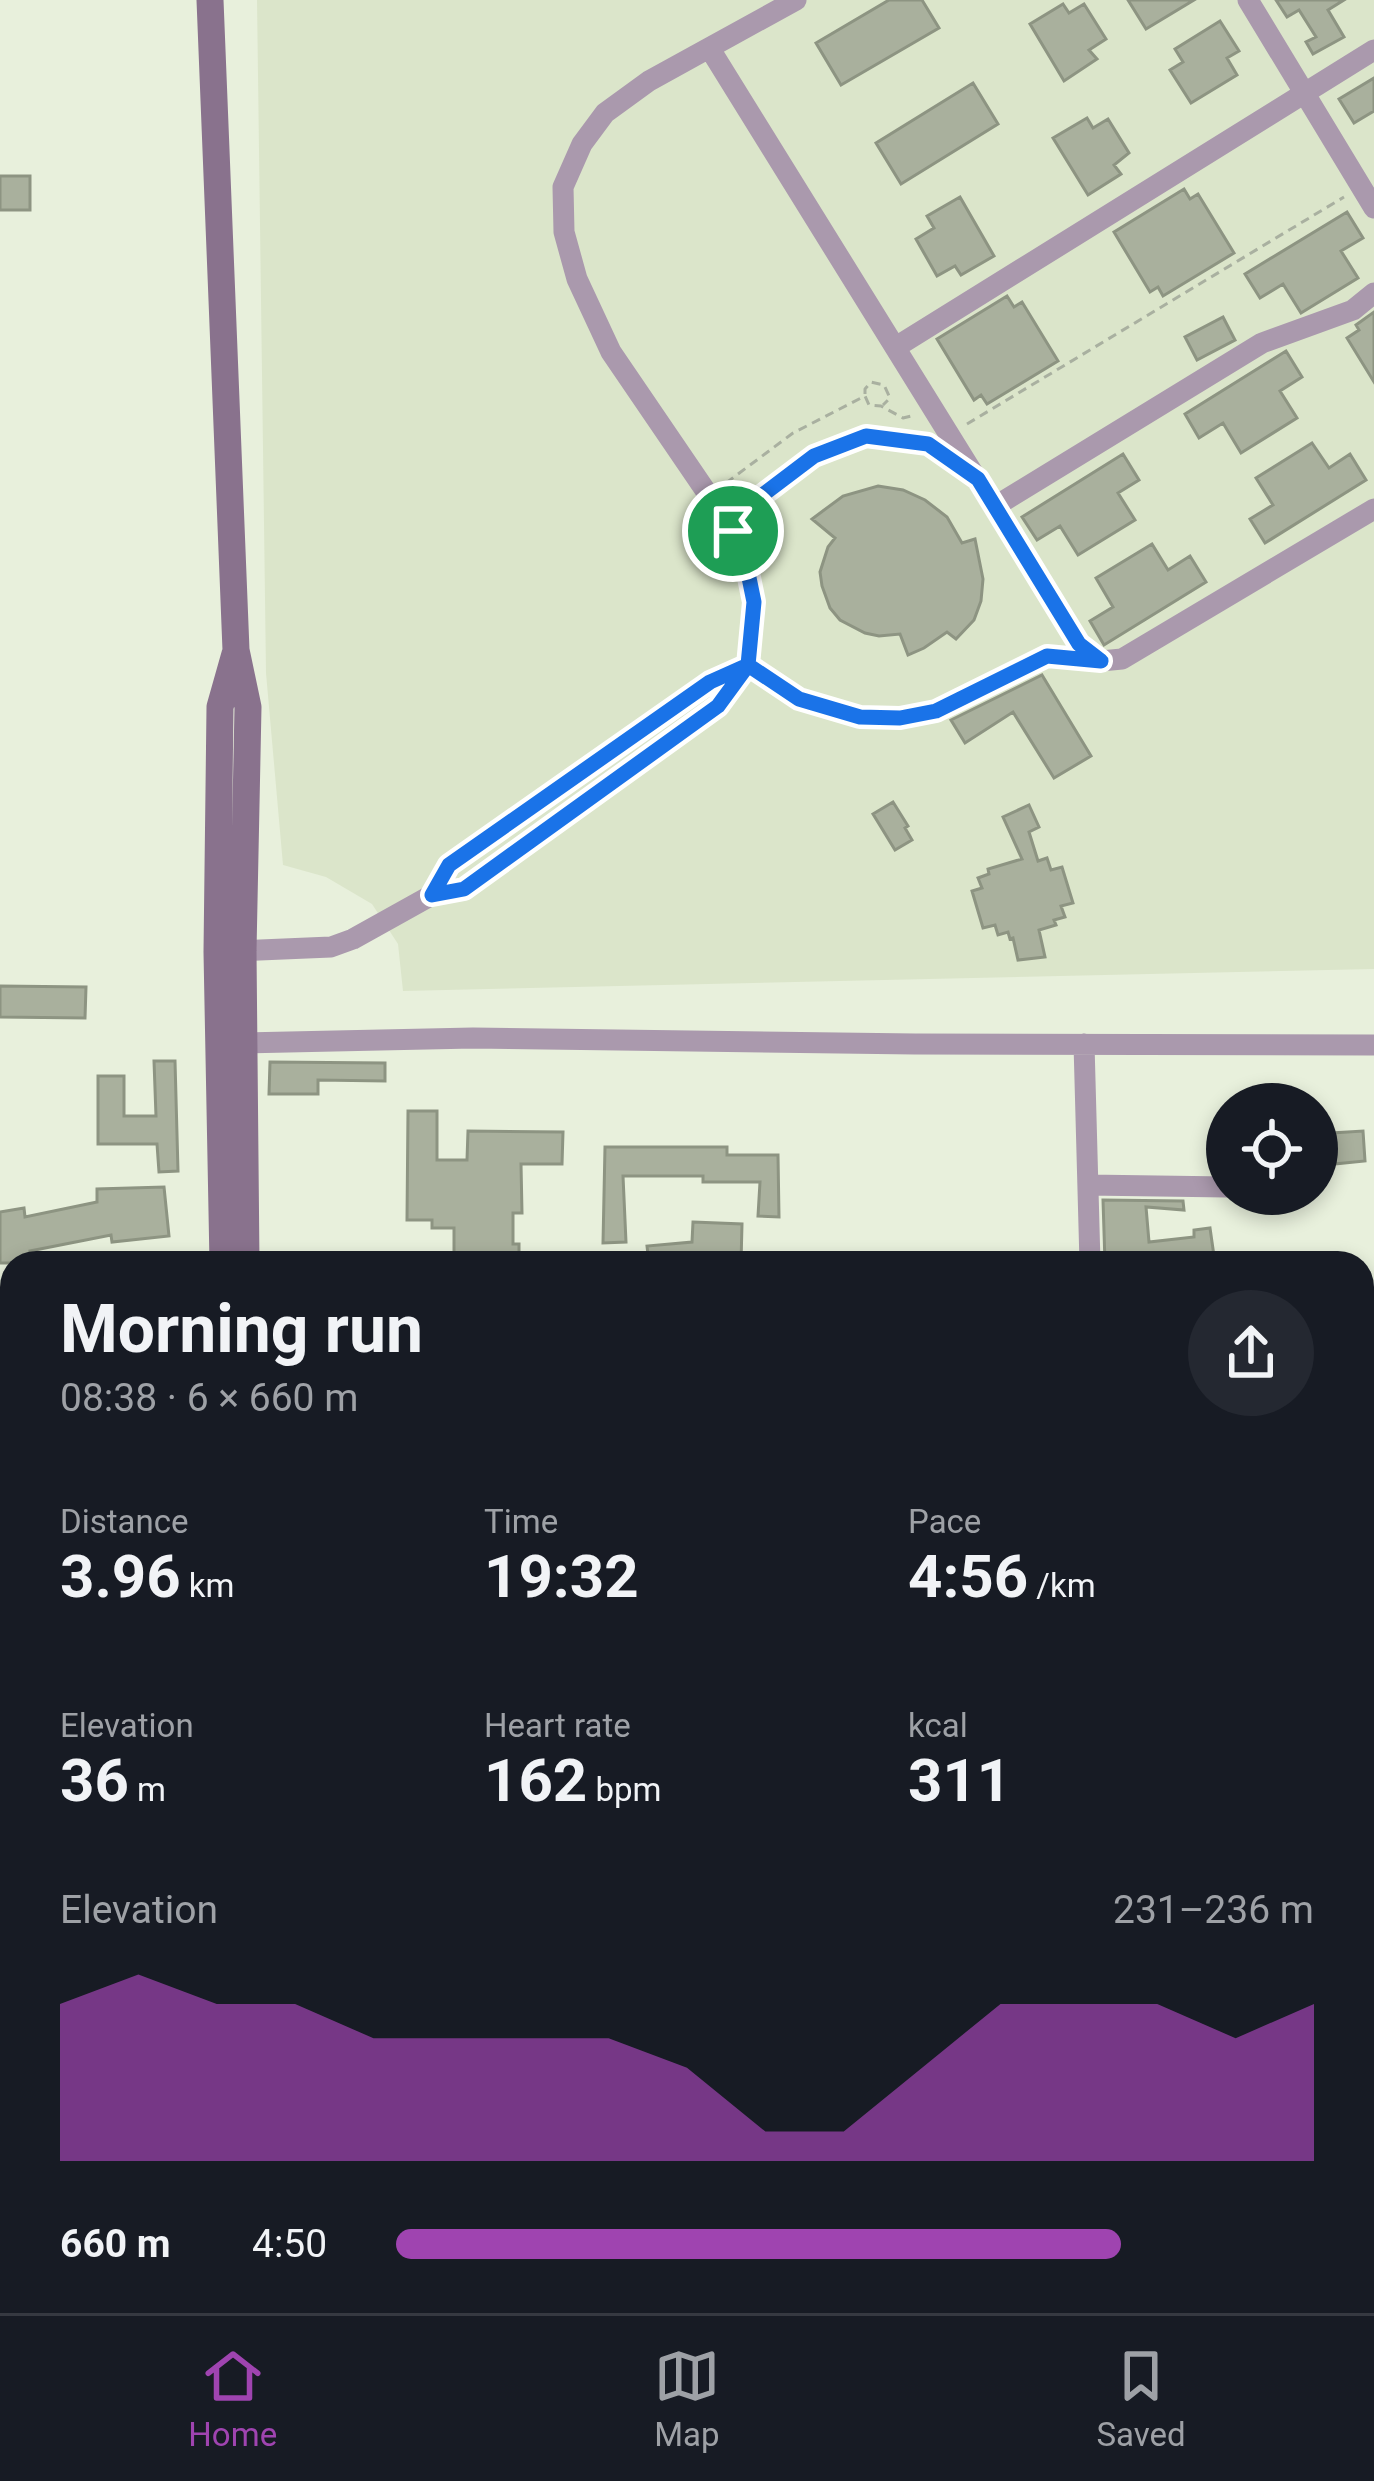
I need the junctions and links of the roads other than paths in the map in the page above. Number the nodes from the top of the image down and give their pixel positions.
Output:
1 (211, 0) edge
2 (796, 0) edge
3 (1248, 0) edge
4 (710, 49) junction
5 (1374, 50) edge
6 (1305, 94) junction
7 (1374, 208) edge
8 (1374, 293) edge
9 (896, 347) junction
10 (978, 479) junction
11 (994, 507) junction
12 (1374, 509) edge
13 (733, 531) junction
14 (1101, 661) junction
15 (748, 665) junction
16 (230, 951) junction
17 (244, 1043) junction
18 (1084, 1044) junction
19 (1374, 1045) edge
20 (1088, 1185) junction
21 (1206, 1187) edge
22 (223, 1251) edge
23 (246, 1251) edge
24 (1090, 1251) edge

1 - 16 main road
2 - 4 street
3 - 6 street
4 - 9 street
4 - 13 street
5 - 6 street
6 - 7 street
6 - 9 street
8 - 11 street
9 - 10 street
10 - 11 street
10 - 13 street
11 - 14 street
12 - 14 street
13 - 15 street
14 - 15 street
15 - 16 street
16 - 17 main road
16 - 22 main road
17 - 18 street
17 - 23 main road
18 - 19 street
18 - 20 street
20 - 21 street
20 - 24 street

